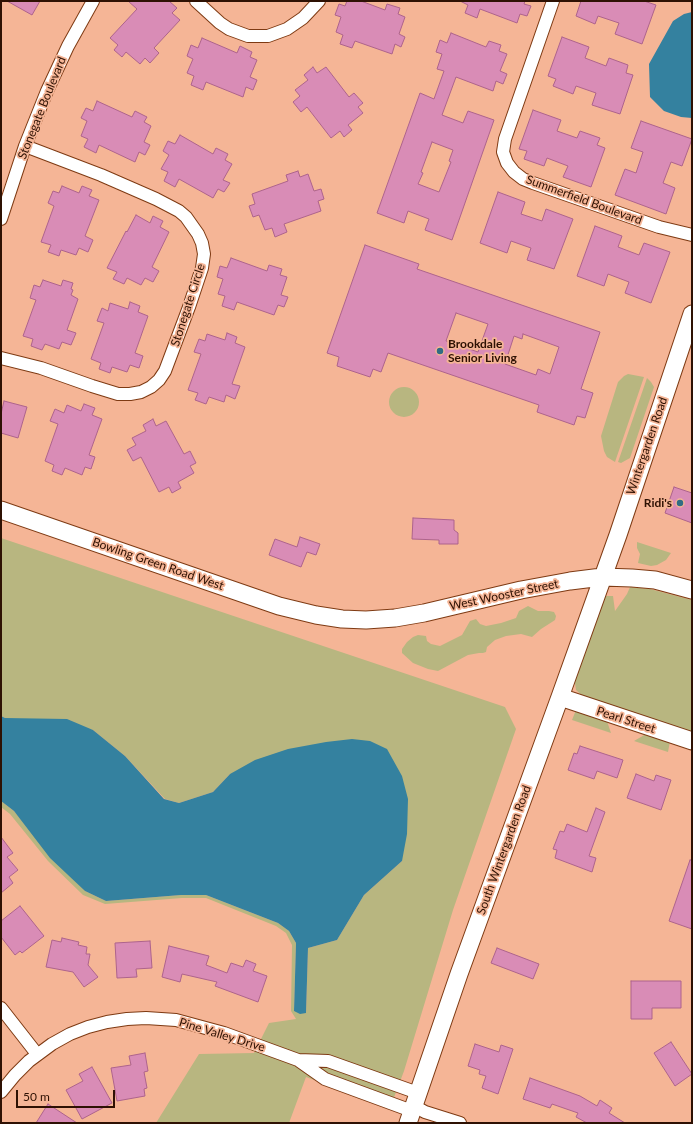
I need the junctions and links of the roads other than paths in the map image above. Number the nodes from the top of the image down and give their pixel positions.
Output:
1 (93, 1) edge
2 (196, 1) edge
3 (319, 1) edge
4 (552, 1) edge
5 (25, 146) junction
6 (1, 219) edge
7 (692, 235) edge
8 (692, 314) edge
9 (1, 358) edge
10 (1, 510) edge
11 (602, 577) junction
12 (692, 590) edge
13 (316, 615) joint
14 (560, 697) junction
15 (692, 741) edge
16 (1, 1008) edge
17 (37, 1054) junction
18 (298, 1060) junction
19 (1, 1092) edge
20 (413, 1108) edge
21 (460, 1123) edge

1 - 5 street, Stonegate Boulevard
2 - 3 street
4 - 7 street, Summerfield Boulevard
5 - 6 street, Stonegate Boulevard
5 - 9 street, Stonegate Circle
8 - 11 street, Wintergarden Road
10 - 13 street, Bowling Green Road West
11 - 12 street, West Wooster Street
11 - 13 street, West Wooster Street
11 - 14 street, South Wintergarden Road
14 - 15 street, Pearl Street
14 - 20 street, South Wintergarden Road
16 - 17 street
17 - 18 street, Pine Valley Drive
17 - 19 street, Pine Valley Drive
18 - 20 street, Pine Valley Drive
18 - 20 street, Pine Valley Drive
20 - 21 street

